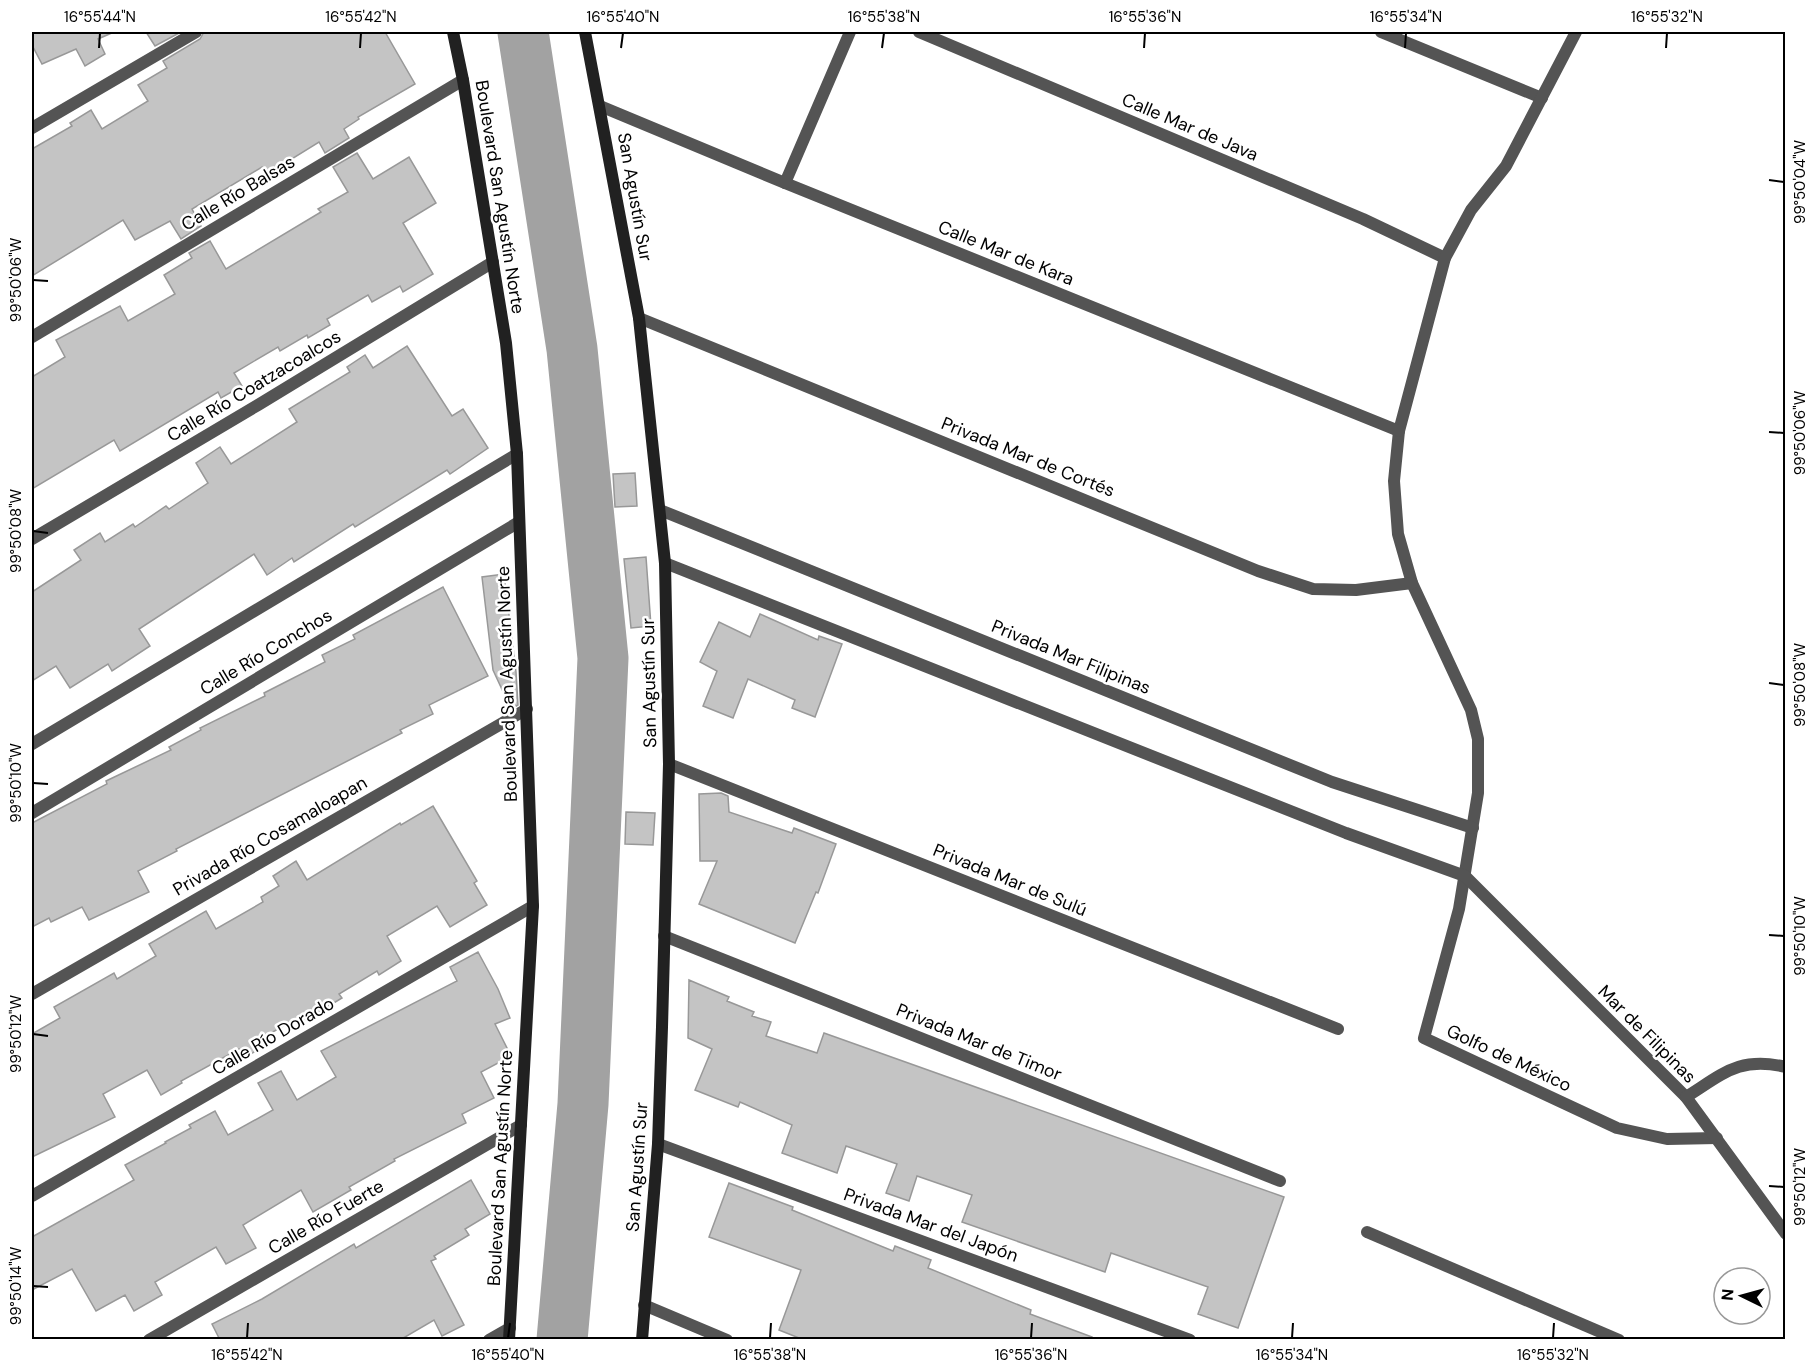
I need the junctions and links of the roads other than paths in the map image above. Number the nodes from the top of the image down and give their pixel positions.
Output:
1 (196, 32) edge
2 (453, 32) edge
3 (585, 32) edge
4 (850, 32) edge
5 (919, 32) edge
6 (1381, 32) edge
7 (1576, 32) edge
8 (463, 80) junction
9 (1542, 98) junction
10 (600, 106) junction
11 (32, 128) edge
12 (785, 183) junction
13 (1445, 258) junction
14 (493, 262) junction
15 (639, 318) junction
16 (32, 337) edge
17 (1399, 431) junction
18 (517, 454) junction
19 (660, 510) junction
20 (519, 522) junction
21 (32, 539) edge
22 (665, 563) junction
23 (1412, 583) junction
24 (527, 709) junction
25 (32, 744) edge
26 (669, 764) junction
27 (32, 813) edge
28 (1473, 828) junction
29 (1464, 876) junction
30 (533, 906) junction
31 (664, 936) junction
32 (32, 994) edge
33 (1338, 1029) dead end
34 (1785, 1067) edge
35 (1686, 1097) junction
36 (521, 1125) junction
37 (1717, 1138) junction
38 (658, 1144) junction
39 (1280, 1181) dead end
40 (32, 1196) edge
41 (1367, 1232) dead end
42 (1785, 1234) edge
43 (644, 1305) junction
44 (509, 1334) edge
45 (149, 1340) edge
46 (489, 1340) edge
47 (642, 1340) edge
48 (727, 1340) edge
49 (1190, 1340) edge
50 (1619, 1340) edge

1 - 11 street
2 - 8 main road, Boulevard San Agustín Norte
3 - 10 main road, San Agustín Sur
4 - 12 street
5 - 13 street, Calle Mar de Java
6 - 9 street
7 - 9 street, Golfo de México
8 - 14 main road, Boulevard San Agustín Norte
8 - 16 street, Calle Río Balsas
9 - 13 street, Golfo de México
10 - 12 street, Calle Mar de Kara
10 - 15 main road, San Agustín Sur
12 - 17 street, Calle Mar de Kara
13 - 17 street, Golfo de México
14 - 18 main road, Boulevard San Agustín Norte
14 - 21 street, Calle Río Coatzacoalcos
15 - 19 main road, San Agustín Sur
15 - 23 street, Privada Mar de Cortés
17 - 23 street, Golfo de México
18 - 20 main road, Boulevard San Agustín Norte
18 - 25 street
19 - 22 main road, San Agustín Sur
19 - 28 street, Privada Mar Filipinas
20 - 24 main road, Boulevard San Agustín Norte
20 - 27 street, Calle Río Conchos
22 - 26 main road, San Agustín Sur
22 - 29 street
23 - 28 street, Golfo de México
24 - 30 main road, Boulevard San Agustín Norte
24 - 32 street, Privada Río Cosamaloapan
26 - 31 main road, San Agustín Sur
26 - 33 street, Privada Mar de Sulú
28 - 29 street, Golfo de México
29 - 35 street, Mar de Filipinas
29 - 37 street, Golfo de México
30 - 36 main road, Boulevard San Agustín Norte
30 - 40 street, Calle Río Dorado
31 - 38 main road, San Agustín Sur
31 - 39 street, Privada Mar de Timor
34 - 35 street
35 - 37 street, Mar de Filipinas
36 - 44 main road, Boulevard San Agustín Norte
36 - 45 street, Calle Río Fuerte
37 - 42 street, Mar de Filipinas
38 - 43 main road, San Agustín Sur
38 - 49 street, Privada Mar del Japón
41 - 50 street
43 - 47 main road, San Agustín Sur
43 - 48 street
44 - 46 street

